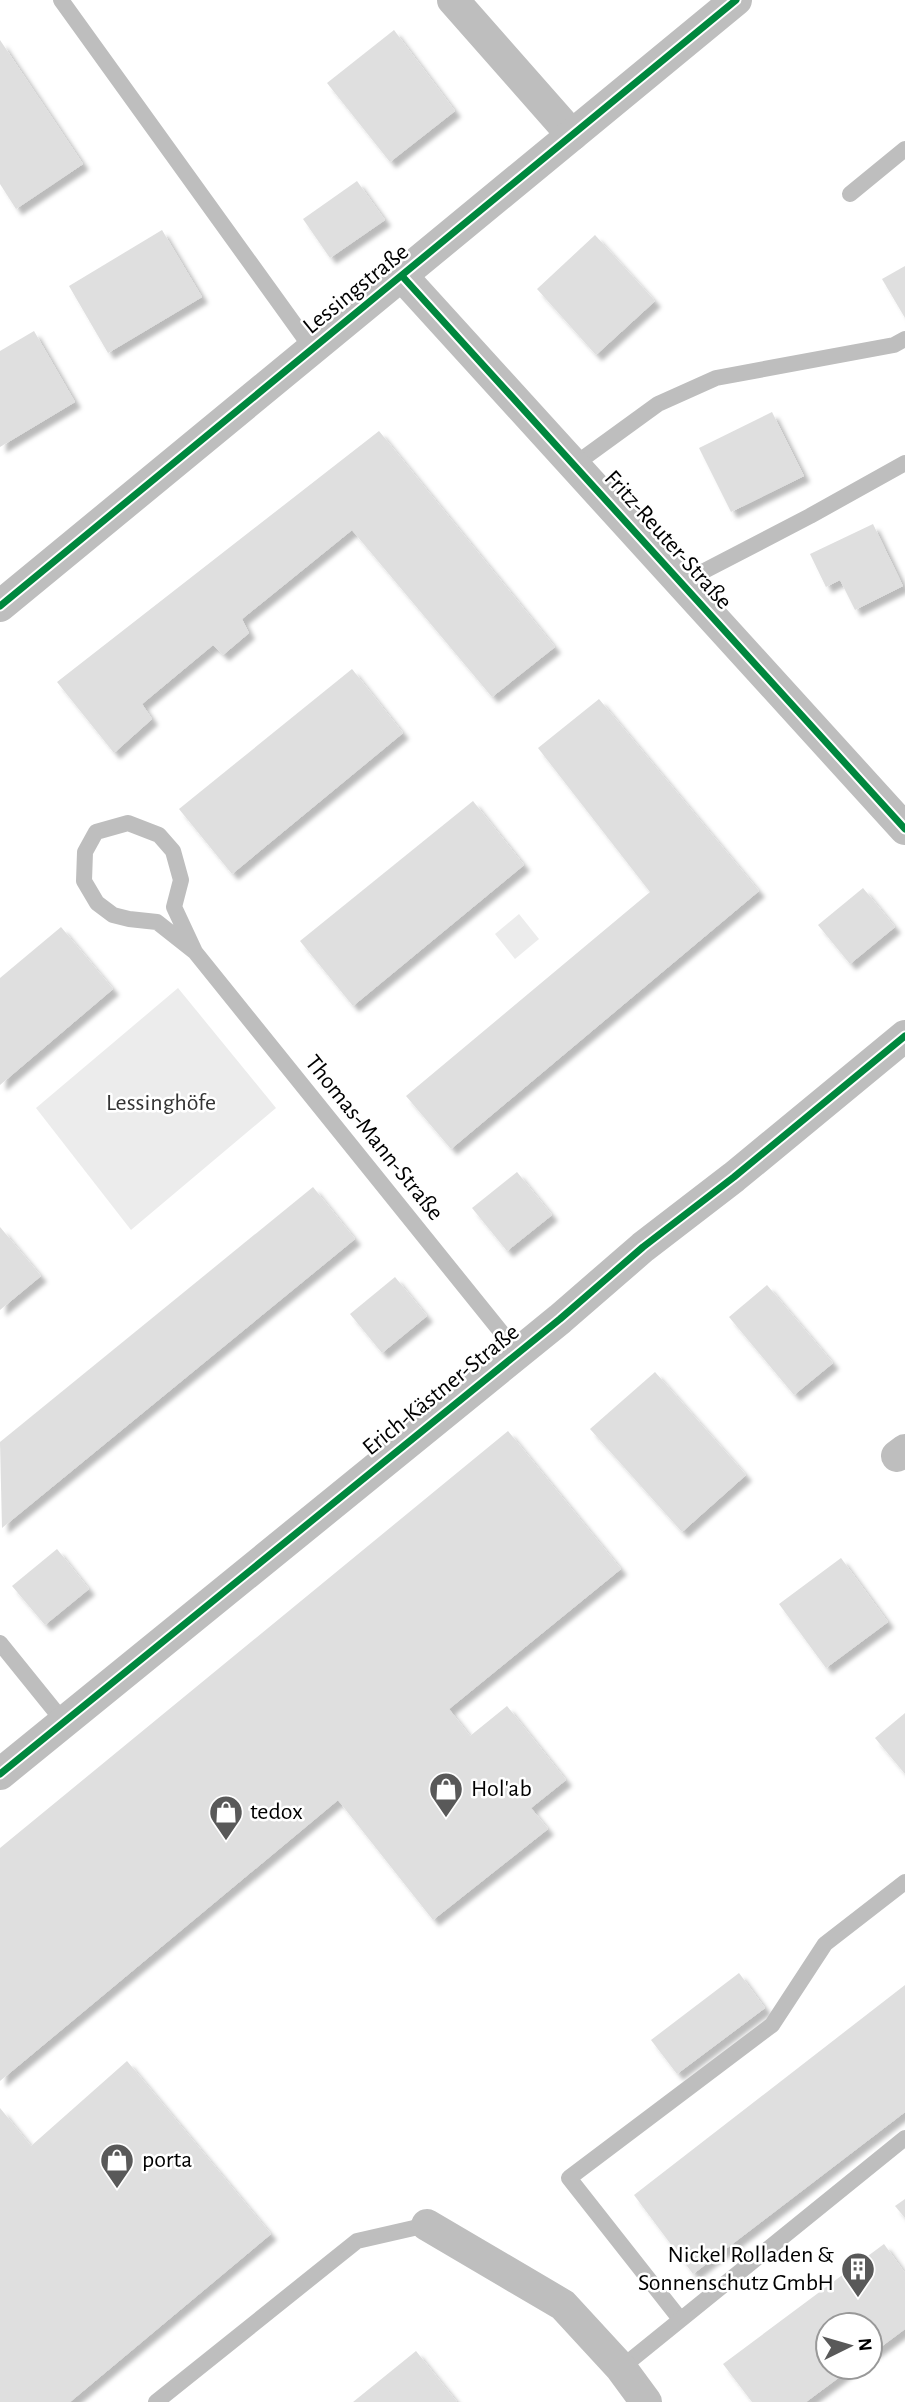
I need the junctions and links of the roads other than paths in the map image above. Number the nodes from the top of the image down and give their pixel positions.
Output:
1 (61, 0) edge
2 (453, 0) edge
3 (736, 0) edge
4 (572, 135) junction
5 (905, 149) edge
6 (850, 194) dead end
7 (402, 276) junction
8 (905, 339) edge
9 (313, 350) junction
10 (905, 463) edge
11 (573, 465) junction
12 (681, 583) junction
13 (0, 606) edge
14 (905, 829) edge
15 (195, 952) junction
16 (905, 1036) edge
17 (518, 1353) junction
18 (0, 1643) edge
19 (63, 1721) junction
20 (0, 1774) edge
21 (905, 1882) edge
22 (905, 2138) edge
23 (428, 2225) joint
24 (680, 2319) junction
25 (621, 2368) junction
26 (156, 2402) edge
27 (646, 2402) edge

1 - 9 lane
2 - 4 street
3 - 4 street, Lessingstraße
4 - 7 street, Lessingstraße
5 - 6 lane
7 - 9 street, Lessingstraße
7 - 11 street, Fritz-Reuter-Straße
8 - 11 lane
9 - 13 street, Lessingstraße
10 - 12 lane
11 - 12 street, Fritz-Reuter-Straße
12 - 14 street, Fritz-Reuter-Straße
15 - 15 lane, Thomas-Mann-Straße
15 - 17 lane, Thomas-Mann-Straße
16 - 17 street, Erich-Kästner-Straße
17 - 19 street, Erich-Kästner-Straße
18 - 19 lane
19 - 20 street, Erich-Kästner-Straße
21 - 24 lane
22 - 24 lane
23 - 25 street
23 - 26 lane
24 - 25 lane
25 - 27 street

